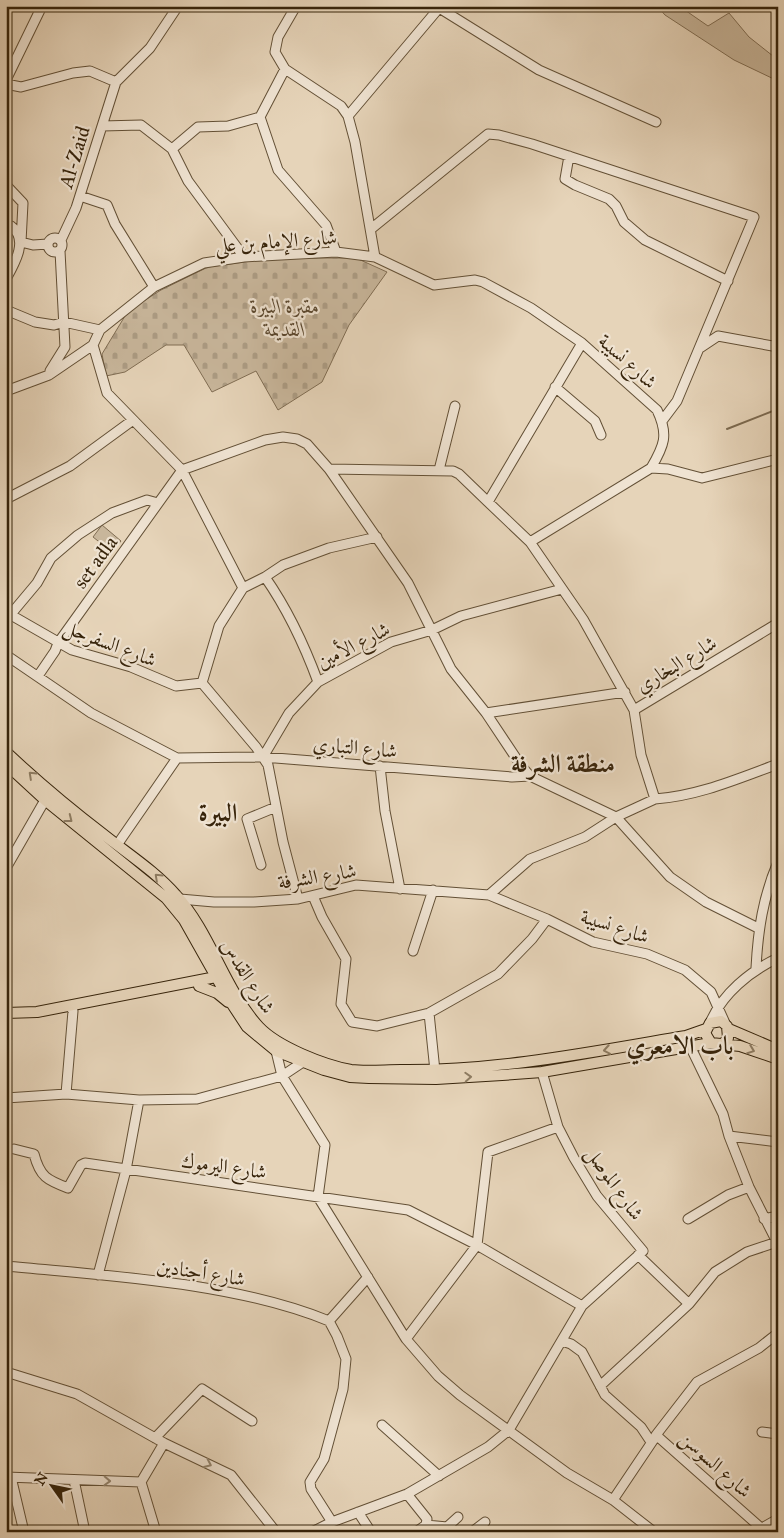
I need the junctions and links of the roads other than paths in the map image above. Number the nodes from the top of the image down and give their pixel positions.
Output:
1 (42, 6) edge
2 (178, 6) edge
3 (296, 6) edge
4 (438, 7) edge
5 (285, 69) junction
6 (6, 80) edge
7 (116, 82) junction
8 (6, 84) edge
9 (348, 116) junction
10 (260, 117) junction
11 (656, 122) dead end
12 (102, 126) junction
13 (172, 148) junction
14 (568, 156) junction
15 (6, 185) edge
16 (80, 196) junction
17 (24, 213) junction
18 (9, 227) edge
19 (371, 229) junction
20 (61, 240) junction
21 (21, 242) junction
22 (48, 244) junction
23 (60, 251) junction
24 (336, 252) junction
25 (244, 257) junction
26 (375, 258) junction
27 (6, 279) edge
28 (728, 282) junction
29 (154, 287) junction
30 (6, 310) edge
31 (64, 322) junction
32 (100, 330) junction
33 (582, 343) junction
34 (92, 344) junction
35 (778, 347) edge
36 (700, 348) junction
37 (49, 375) junction
38 (555, 387) junction
39 (6, 391) edge
40 (455, 406) dead end
41 (133, 420) junction
42 (662, 421) junction
43 (600, 435) dead end
44 (778, 459) edge
45 (651, 468) junction
46 (329, 469) junction
47 (182, 470) junction
48 (439, 470) junction
49 (6, 499) edge
50 (488, 502) junction
51 (158, 503) junction
52 (377, 537) junction
53 (530, 542) junction
54 (265, 577) junction
55 (242, 588) junction
56 (562, 589) junction
57 (8, 617) edge
58 (778, 623) edge
59 (432, 630) junction
60 (58, 643) junction
61 (6, 654) edge
62 (38, 676) junction
63 (318, 682) junction
64 (202, 683) junction
65 (625, 692) junction
66 (634, 710) junction
67 (486, 713) junction
68 (6, 752) edge
69 (263, 757) junction
70 (177, 758) junction
71 (6, 764) edge
72 (778, 764) edge
73 (380, 766) junction
74 (530, 776) junction
75 (47, 796) junction
76 (654, 799) junction
77 (276, 807) junction
78 (616, 817) junction
79 (117, 845) junction
80 (778, 862) edge
81 (261, 865) dead end
82 (6, 868) edge
83 (400, 889) junction
84 (432, 890) junction
85 (489, 895) junction
86 (313, 896) junction
87 (298, 898) junction
88 (180, 899) junction
89 (214, 902) junction
90 (191, 916) junction
91 (547, 919) junction
92 (758, 928) junction
93 (413, 951) dead end
94 (778, 958) edge
95 (208, 960) junction
96 (756, 968) junction
97 (221, 976) junction
98 (198, 984) junction
99 (233, 1006) junction
100 (717, 1006) junction
101 (72, 1008) junction
102 (429, 1012) junction
103 (6, 1013) edge
104 (6, 1019) edge
105 (708, 1026) junction
106 (727, 1026) junction
107 (710, 1043) junction
108 (723, 1044) junction
109 (690, 1046) junction
110 (778, 1050) edge
111 (276, 1051) junction
112 (778, 1060) edge
113 (303, 1062) junction
114 (542, 1072) junction
115 (436, 1075) junction
116 (282, 1076) junction
117 (66, 1094) junction
118 (6, 1098) edge
119 (139, 1100) junction
120 (558, 1127) junction
121 (729, 1136) junction
122 (778, 1142) edge
123 (14, 1149) dead end
124 (126, 1170) junction
125 (749, 1187) junction
126 (318, 1197) junction
127 (778, 1216) edge
128 (688, 1219) dead end
129 (764, 1219) junction
130 (777, 1243) edge
131 (477, 1245) junction
132 (638, 1255) junction
133 (6, 1266) edge
134 (98, 1275) junction
135 (368, 1278) junction
136 (688, 1304) junction
137 (582, 1306) junction
138 (329, 1321) junction
139 (778, 1333) edge
140 (406, 1339) junction
141 (562, 1341) junction
142 (6, 1372) edge
143 (600, 1386) junction
144 (252, 1421) dead end
145 (382, 1425) dead end
146 (509, 1430) junction
147 (762, 1432) dead end
148 (778, 1434) edge
149 (654, 1439) junction
150 (159, 1441) junction
151 (439, 1476) junction
152 (8, 1477) edge
153 (74, 1480) junction
154 (141, 1482) junction
155 (407, 1494) junction
156 (613, 1500) junction
157 (358, 1512) junction
158 (458, 1517) dead end
159 (778, 1519) edge
160 (332, 1522) junction
161 (484, 1522) dead end
162 (426, 1525) junction
163 (757, 1529) edge
164 (24, 1532) edge
165 (85, 1532) edge
166 (156, 1532) edge
167 (276, 1532) edge
168 (312, 1532) edge
169 (371, 1532) edge
170 (416, 1532) edge
171 (472, 1532) edge
172 (654, 1532) edge

1 - 6 street
2 - 7 street
3 - 5 street
4 - 9 street
4 - 11 street
5 - 9 street
5 - 10 street
7 - 8 street
7 - 12 street, Al-Zaid
9 - 19 street
10 - 13 street
10 - 24 street
12 - 13 street
12 - 16 street, Al-Zaid
13 - 25 street
14 - 19 street
14 - 28 street
14 - 28 street
15 - 17 street
16 - 20 street, Al-Zaid
16 - 29 street
17 - 18 street
17 - 21 street
18 - 21 street
19 - 26 street
20 - 22 street
20 - 23 street
21 - 22 street
21 - 27 street
22 - 23 street
23 - 31 street
24 - 25 street, شارع الإمام بن علي
24 - 26 street, شارع الإمام بن علي
25 - 29 street, شارع الإمام بن علي
26 - 33 street, شارع الإمام بن علي
28 - 36 street
29 - 32 street, شارع الإمام بن علي
30 - 31 street
31 - 32 street
31 - 37 street
32 - 34 street
33 - 38 street, شارع نسيبة
33 - 42 street, شارع نسيبة
34 - 37 street
34 - 41 street
35 - 36 street
36 - 42 street
37 - 39 street
38 - 43 street
38 - 50 street, شارع نسيبة
40 - 48 street
41 - 47 street
41 - 49 street
42 - 45 street
44 - 45 street
45 - 53 street
46 - 47 street
46 - 48 street
46 - 52 street
47 - 51 street, set adla
47 - 55 street
48 - 50 street
50 - 53 street
51 - 57 street
51 - 60 street, set adla
52 - 54 street
52 - 59 street
53 - 56 street
54 - 55 street
54 - 63 street
55 - 64 street
56 - 59 street
56 - 65 street
57 - 60 street, شارع السفرجل
58 - 66 street, شارع البخاري
59 - 63 street, شارع الأمين
59 - 67 street
60 - 62 street, set adla
60 - 64 street, شارع السفرجل
61 - 62 street
62 - 70 street
63 - 69 street, شارع الأمين
64 - 69 street
65 - 66 street
65 - 67 street
66 - 76 street, شارع البخاري
67 - 74 street
75 -> 68 main road, شارع القدس
69 - 70 street, شارع التباري
69 - 73 street, شارع التباري
69 - 77 street
70 - 79 street
71 - 75 main road, شارع القدس
72 - 76 street
73 - 74 street, شارع التباري
73 - 83 street
74 - 78 street
75 - 79 main road, شارع القدس
75 - 82 street
75 -> 95 main road, شارع القدس
76 - 78 street
77 - 81 street
77 - 87 street
78 - 85 street
78 - 92 street
88 -> 79 main road, شارع القدس
80 - 92 street
83 - 84 street, شارع الشرفة
83 - 86 street, شارع الشرفة
84 - 85 street, شارع الشرفة
84 - 93 street
85 - 91 street, شارع نسيبة
86 - 87 street, شارع الشرفة
86 - 102 street
87 - 89 street, شارع الشرفة
88 - 89 street, شارع الشرفة
88 - 90 main road, شارع القدس
89 - 90 street
90 - 97 main road, شارع القدس
91 - 100 street, شارع نسيبة
91 - 102 street
92 - 96 street
94 - 96 street
95 - 97 main road, شارع القدس
95 - 98 main road
96 - 100 street
97 - 98 main road
97 - 99 main road, شارع القدس
97 - 115 main road, شارع القدس
98 - 99 main road
98 - 101 main road
99 - 111 main road, شارع القدس
100 - 105 street
100 - 106 street, شارع نسيبة
101 - 103 main road
101 - 104 main road
101 - 117 street
102 - 115 street
105 - 106 main road
105 - 107 main road
105 -> 115 main road, شارع القدس
106 - 108 main road
106 - 110 main road
107 - 108 main road
107 - 109 main road, شارع القدس
108 -> 112 main road
109 - 114 main road, شارع القدس
109 - 121 street
111 - 113 main road, شارع القدس
111 - 116 street
113 - 115 main road, شارع القدس
113 - 116 street
115 -> 114 main road, شارع القدس
114 - 120 street
116 - 119 street
116 - 126 street
117 - 118 street
117 - 119 street
119 - 124 street
120 - 131 street
120 - 132 street, شارع الموصل
121 - 122 street
121 - 125 street
123 - 124 street, شارع اليرموك
124 - 126 street, شارع اليرموك
124 - 134 street
125 - 128 street
125 - 129 street
126 - 131 street
126 - 135 street
127 - 129 street
129 - 130 street
130 - 136 street
131 - 137 street
131 - 140 street
132 - 136 street
132 - 137 street
133 - 134 street, شارع أجنادين
134 - 138 street, شارع أجنادين
135 - 138 street
135 - 140 street
136 - 143 street
137 - 141 street
138 - 160 street
139 - 149 street, شارع السوسن
140 - 146 street
141 - 143 street
141 - 146 street
142 - 150 street
143 - 149 street
144 - 150 street
145 - 151 street
146 - 151 street
146 - 156 street
147 - 148 street
149 - 156 street
149 - 163 street, شارع السوسن
150 - 154 street
150 -> 167 street
151 - 155 street
152 - 153 street
152 - 164 street
153 -> 154 street
153 - 165 street
154 - 166 street
155 - 157 street
155 - 162 street
156 - 172 street
157 - 160 street
157 - 169 street
158 - 162 street
159 - 163 street
160 - 168 street
161 - 171 street
162 - 170 street

